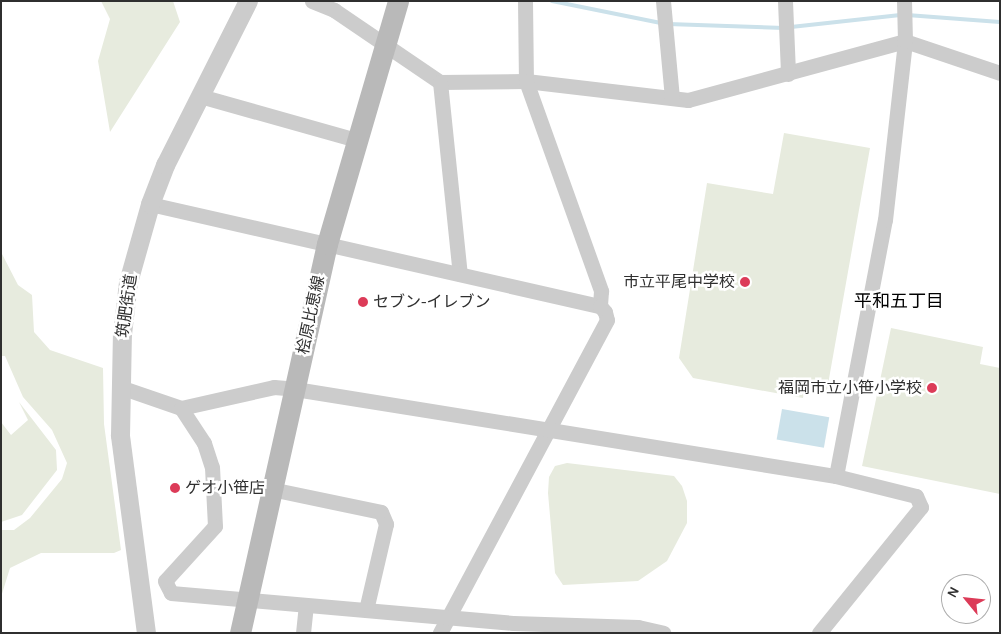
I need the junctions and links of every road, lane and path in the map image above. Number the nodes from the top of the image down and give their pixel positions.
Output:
1 (248, 1) edge
2 (312, 1) edge
3 (398, 1) edge
4 (525, 1) edge
5 (663, 1) edge
6 (785, 1) edge
7 (904, 1) edge
8 (905, 41) junction
9 (384, 43) junction
10 (1000, 72) edge
11 (788, 74) junction
12 (526, 81) junction
13 (440, 82) junction
14 (200, 96) junction
15 (672, 98) junction
16 (357, 140) junction
17 (150, 204) junction
18 (327, 244) junction
19 (460, 274) junction
20 (600, 306) junction
21 (120, 387) junction
22 (295, 389) junction
23 (181, 408) junction
24 (545, 431) junction
25 (836, 476) junction
26 (271, 488) junction
27 (247, 600) junction
28 (306, 605) junction
29 (366, 610) junction
30 (446, 617) junction
31 (637, 630) edge
32 (146, 633) edge
33 (240, 633) edge
34 (303, 633) edge
35 (440, 633) edge
36 (663, 633) edge
37 (819, 633) edge

1 - 14 street, 筑肥街道
2 - 9 street
3 - 9 main road, 桧原比恵線
4 - 12 street
5 - 15 street
6 - 11 street
7 - 8 street
8 - 10 street
8 - 11 street
8 - 25 street
9 - 13 street
9 - 16 main road, 桧原比恵線
11 - 15 street
12 - 13 street
12 - 15 street
12 - 20 street
13 - 19 street
14 - 16 street
14 - 17 street, 筑肥街道
16 - 18 main road, 桧原比恵線
17 - 18 street
17 - 21 street, 筑肥街道
18 - 19 street
18 - 22 main road, 桧原比恵線
19 - 20 street
20 - 24 street
21 - 23 street
21 - 32 street, 筑肥街道
22 - 23 street
22 - 24 street
22 - 26 main road, 桧原比恵線
23 - 27 street
24 - 25 street
24 - 30 street
25 - 37 street
26 - 27 main road, 桧原比恵線
26 - 29 street
27 - 28 street
27 - 33 main road, 桧原比恵線
28 - 29 street
28 - 34 street
29 - 30 street
30 - 31 street
30 - 35 street
31 - 36 street

